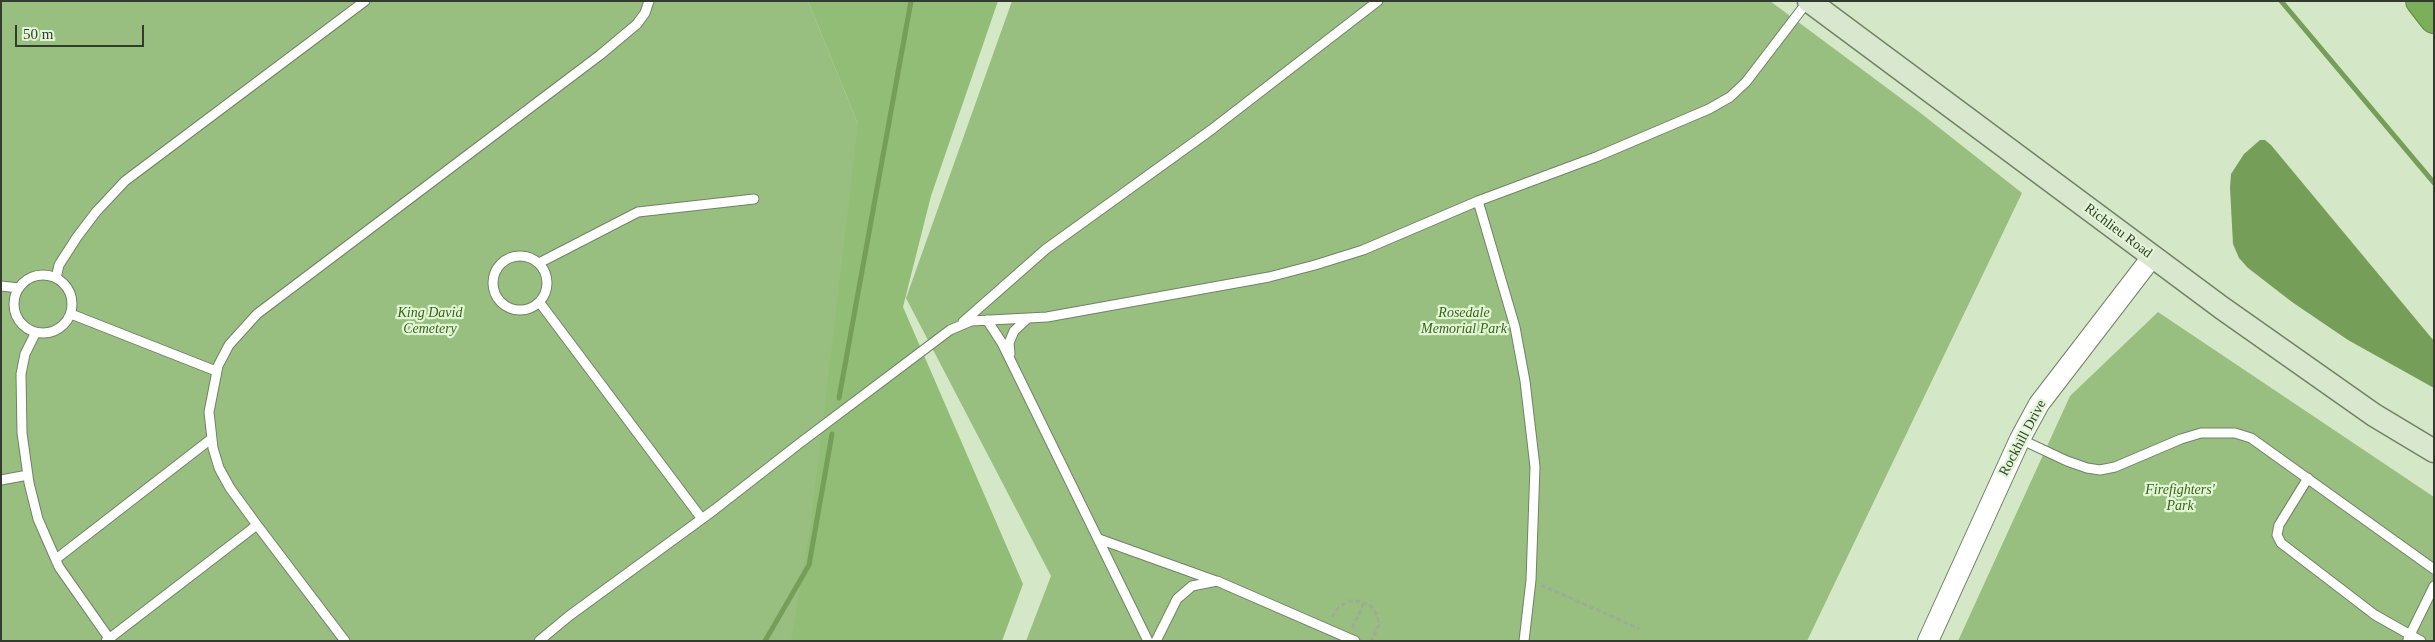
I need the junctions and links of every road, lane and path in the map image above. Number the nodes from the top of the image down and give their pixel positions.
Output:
1 (365, 1) edge
2 (649, 1) edge
3 (1378, 1) edge
4 (1808, 1) edge
5 (2420, 1) edge
6 (2434, 19) edge
7 (754, 198) dead end
8 (1478, 201) junction
9 (2152, 257) junction
10 (539, 263) junction
11 (56, 278) junction
12 (1, 286) edge
13 (19, 288) junction
14 (540, 303) junction
15 (71, 314) junction
16 (1028, 318) junction
17 (986, 320) junction
18 (957, 327) junction
19 (36, 332) junction
20 (1010, 359) junction
21 (216, 371) junction
22 (211, 439) junction
23 (2020, 439) junction
24 (2434, 451) edge
25 (28, 475) junction
26 (2308, 478) junction
27 (1, 480) edge
28 (702, 519) junction
29 (257, 525) junction
30 (1098, 539) junction
31 (56, 559) junction
32 (2434, 569) edge
33 (1531, 580) junction
34 (1217, 581) junction
35 (2434, 586) edge
36 (1364, 603) junction
37 (1325, 628) junction
38 (1640, 629) dead end
39 (2408, 638) edge
40 (1351, 639) edge
41 (109, 640) edge
42 (345, 641) edge
43 (539, 641) edge
44 (1148, 641) edge
45 (1156, 641) edge
46 (1371, 641) edge
47 (1524, 641) edge
48 (1928, 641) edge
49 (2421, 641) edge

1 - 11 lane
2 - 21 lane
3 - 18 lane
4 - 8 lane
4 - 9 main road, Richlieu Road
5 - 6 highway
7 - 10 lane
8 - 16 lane
8 - 33 lane
9 - 23 street, Rockhill Drive
9 - 24 main road, Richlieu Road
10 - 14 lane
10 - 14 lane
11 - 13 lane
11 - 15 lane
12 - 13 lane
13 - 19 lane
14 - 28 lane
15 - 19 lane
15 - 21 lane
16 - 17 lane
16 - 20 lane
17 - 18 lane
17 - 20 lane
18 - 28 lane
19 - 25 lane
20 - 30 lane
21 - 22 lane
22 - 29 lane
22 - 31 lane
23 - 26 lane
23 - 48 street, Rockhill Drive
25 - 27 lane
25 - 31 lane
26 - 32 lane
26 - 39 lane
28 - 43 lane
29 - 41 lane
29 - 42 lane
30 - 34 lane
30 - 44 lane
31 - 41 lane
33 - 38 path
33 - 47 lane
34 - 37 lane
34 - 45 lane
35 - 39 lane
36 - 37 path
36 - 40 path
36 - 46 path
37 - 40 lane
39 - 49 lane

